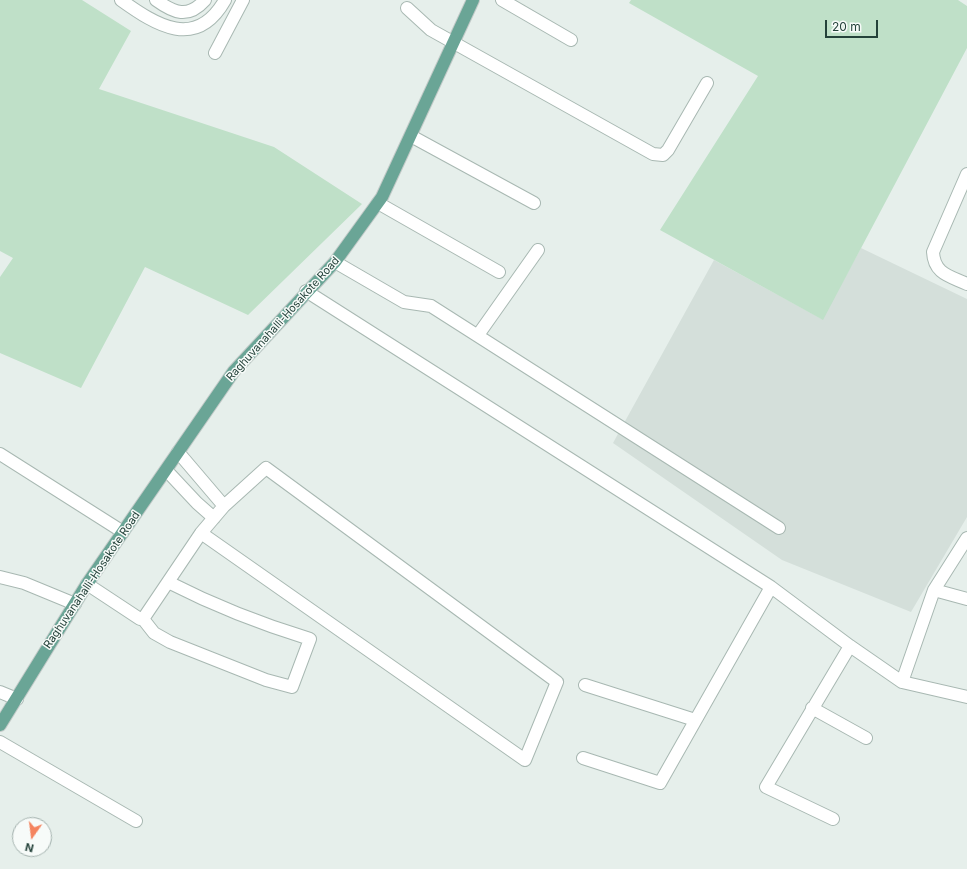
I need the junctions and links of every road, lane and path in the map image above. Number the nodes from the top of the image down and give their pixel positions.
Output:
1 (121, 0) edge
2 (156, 0) edge
3 (205, 0) edge
4 (225, 0) edge
5 (243, 0) edge
6 (473, 0) edge
7 (502, 0) edge
8 (407, 8) dead end
9 (190, 11) junction
10 (196, 27) junction
11 (571, 40) dead end
12 (454, 43) junction
13 (215, 54) dead end
14 (707, 83) dead end
15 (411, 136) junction
16 (967, 174) edge
17 (378, 203) junction
18 (534, 203) dead end
19 (538, 250) dead end
20 (334, 262) junction
21 (499, 272) dead end
22 (967, 284) edge
23 (306, 291) junction
24 (478, 335) junction
25 (178, 452) junction
26 (0, 454) edge
27 (167, 471) junction
28 (224, 506) junction
29 (214, 518) junction
30 (779, 528) dead end
31 (123, 532) junction
32 (201, 533) junction
33 (967, 538) edge
34 (0, 577) edge
35 (168, 582) junction
36 (87, 584) junction
37 (771, 587) junction
38 (934, 590) junction
39 (967, 599) edge
40 (75, 604) junction
41 (143, 619) junction
42 (850, 646) junction
43 (902, 682) junction
44 (585, 685) dead end
45 (0, 692) edge
46 (967, 697) edge
47 (17, 700) junction
48 (812, 708) junction
49 (696, 720) junction
50 (0, 725) edge
51 (866, 738) dead end
52 (0, 742) edge
53 (583, 758) dead end
54 (833, 819) dead end
55 (136, 821) dead end

1 - 10 street
2 - 9 street
3 - 9 street
4 - 10 street
5 - 13 street
6 - 12 main road, Raghuvanahalli-Hosakote Road
7 - 11 street
8 - 12 street
9 - 10 street
12 - 14 street
12 - 15 main road, Raghuvanahalli-Hosakote Road
15 - 17 main road, Raghuvanahalli-Hosakote Road
15 - 18 street
16 - 22 street
17 - 20 main road, Raghuvanahalli-Hosakote Road
17 - 21 street
19 - 24 street
20 - 23 main road, Raghuvanahalli-Hosakote Road
20 - 24 street
23 - 25 main road, Raghuvanahalli-Hosakote Road
23 - 37 street
24 - 30 street
25 - 27 main road, Raghuvanahalli-Hosakote Road
25 - 28 street
26 - 31 street
27 - 29 street
27 - 31 main road, Raghuvanahalli-Hosakote Road
28 - 29 street
28 - 32 street
29 - 32 street
31 - 36 main road, Raghuvanahalli-Hosakote Road
32 - 35 street
33 - 38 street
34 - 40 street
35 - 41 street
35 - 41 street
36 - 40 main road, Raghuvanahalli-Hosakote Road
36 - 41 street
37 - 42 street
37 - 49 street
38 - 39 street
38 - 43 street
40 - 47 main road, Raghuvanahalli-Hosakote Road
42 - 43 street
42 - 48 street
43 - 46 street
44 - 49 street
45 - 47 street
47 - 50 main road, Raghuvanahalli-Hosakote Road
48 - 51 street
48 - 54 street
49 - 53 street
52 - 55 street

